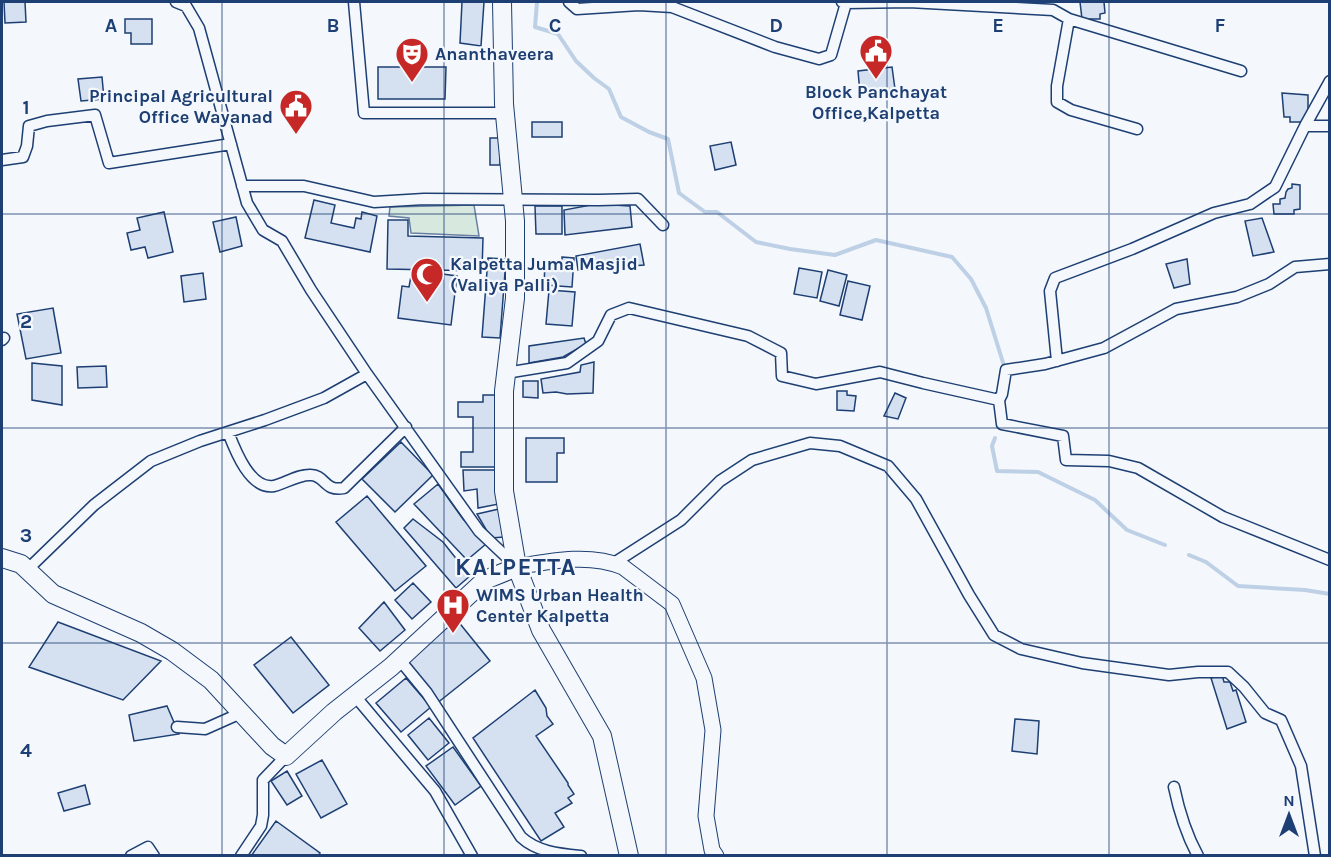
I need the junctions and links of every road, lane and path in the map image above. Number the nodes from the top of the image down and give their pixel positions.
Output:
1 (176, 2) edge
2 (354, 2) edge
3 (502, 2) edge
4 (569, 2) edge
5 (844, 2) edge
6 (1040, 6) edge
7 (1069, 19) junction
8 (1241, 71) dead end
9 (1329, 81) edge
10 (505, 112) junction
11 (1305, 126) junction
12 (1329, 126) edge
13 (1137, 129) dead end
14 (231, 144) junction
15 (2, 160) edge
16 (242, 186) junction
17 (513, 200) junction
18 (663, 225) dead end
19 (1329, 264) edge
20 (1057, 361) junction
21 (506, 373) junction
22 (367, 374) junction
23 (999, 400) junction
24 (406, 427) junction
25 (228, 432) junction
26 (2, 558) edge
27 (1329, 560) edge
28 (614, 563) junction
29 (517, 567) junction
30 (27, 570) junction
31 (399, 659) junction
32 (355, 696) junction
33 (241, 713) junction
34 (177, 728) dead end
35 (286, 756) junction
36 (1174, 787) dead end
37 (131, 855) edge
38 (154, 855) edge
39 (241, 855) edge
40 (472, 855) edge
41 (582, 855) edge
42 (629, 855) edge
43 (716, 855) edge
44 (1198, 855) edge
45 (1315, 855) edge

1 - 14 street
2 - 10 street
3 - 10 main road
4 - 5 street
5 - 6 street
6 - 7 street
7 - 8 street
7 - 13 street
9 - 11 street
10 - 17 main road
11 - 12 street
11 - 20 street
14 - 15 street
14 - 16 street
16 - 17 street
16 - 22 street
17 - 18 street
17 - 21 main road
19 - 20 street
20 - 23 street
21 - 23 street
21 - 29 main road
22 - 24 street
22 - 25 street
23 - 27 street
24 - 25 street
24 - 29 street
25 - 30 street
26 - 30 main road
28 - 29 main road
28 - 43 main road
28 - 45 street
29 - 31 main road
29 - 42 main road
30 - 33 main road
31 - 32 main road
31 - 41 street
32 - 35 main road
32 - 40 street
33 - 34 street
33 - 35 main road
35 - 39 street
36 - 44 street
37 - 38 street

